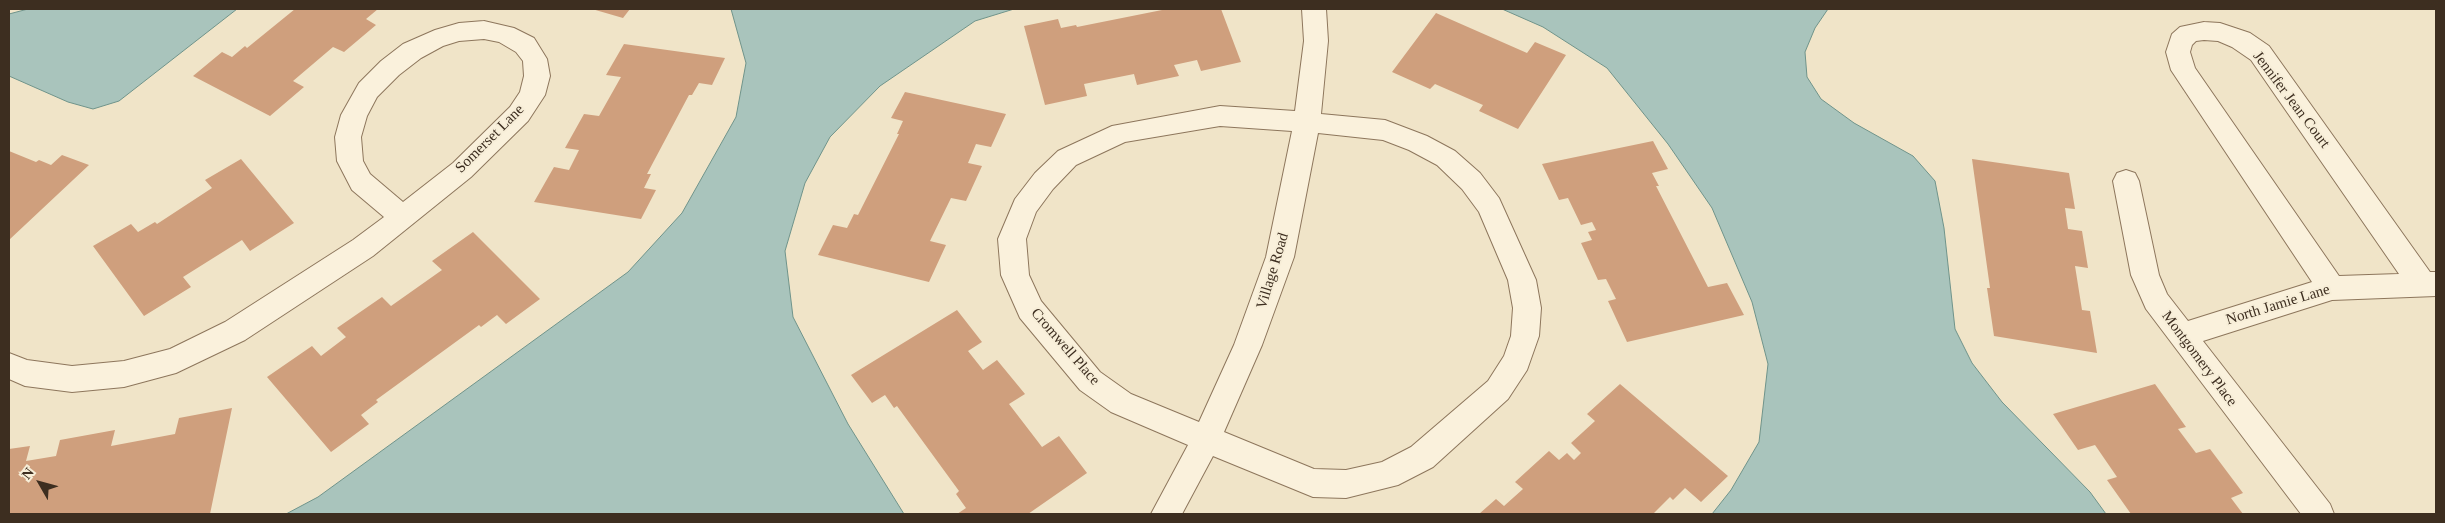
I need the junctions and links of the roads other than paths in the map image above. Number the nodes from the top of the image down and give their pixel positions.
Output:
1 (1314, 9) edge
2 (1307, 122) junction
3 (2126, 181) dead end
4 (403, 218) junction
5 (2429, 284) edge
6 (2332, 288) junction
7 (2182, 336) junction
8 (9, 366) edge
9 (1206, 440) junction
10 (1166, 514) edge
11 (2319, 514) edge

1 - 2 street, Village Road
2 - 9 street, Village Road
2 - 9 street, Cromwell Place
2 - 9 street, Cromwell Place
3 - 7 street, Montgomery Place
4 - 4 street, Somerset Lane
4 - 8 street, Somerset Lane
5 - 6 street, North Jamie Lane
5 - 6 street, Jennifer Jean Court
6 - 7 street, North Jamie Lane
7 - 11 street, Montgomery Place
9 - 10 street, Village Road

